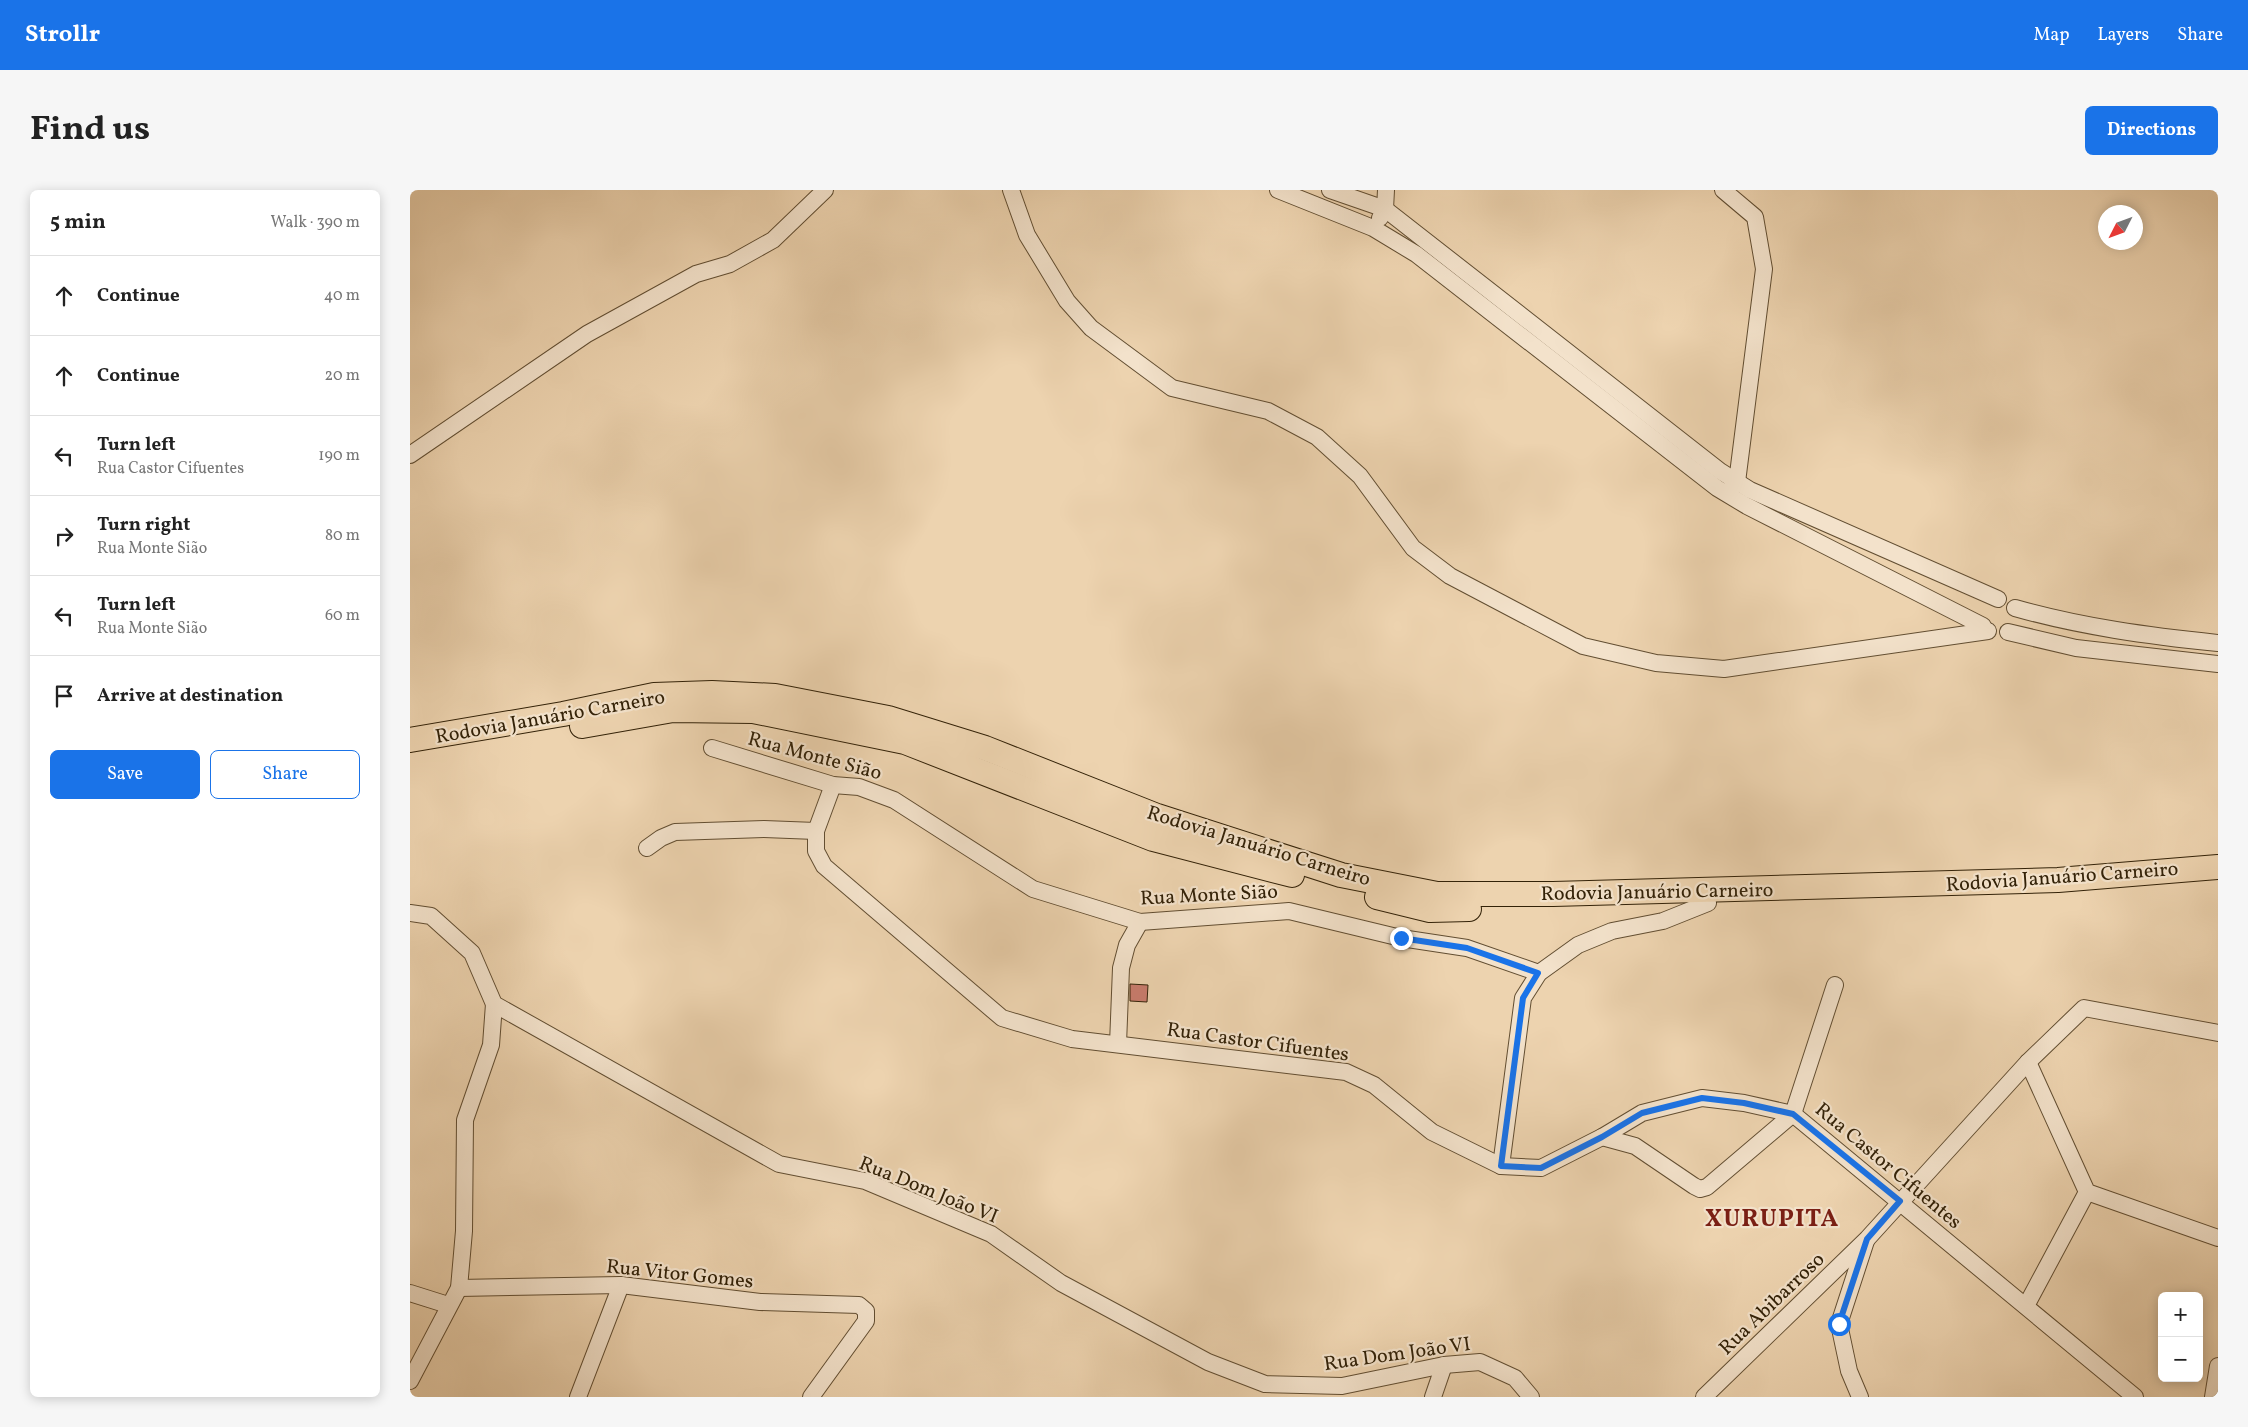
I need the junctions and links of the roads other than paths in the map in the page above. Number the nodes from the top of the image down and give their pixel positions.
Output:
1 (825, 190) edge
2 (1011, 190) edge
3 (1278, 190) edge
4 (1330, 190) edge
5 (1386, 190) edge
6 (1723, 190) edge
7 (1384, 209) junction
8 (1373, 228) junction
9 (410, 455) edge
10 (1732, 488) junction
11 (1998, 598) junction
12 (2015, 608) junction
13 (1986, 628) junction
14 (2008, 632) junction
15 (2218, 643) edge
16 (2218, 664) edge
17 (410, 740) edge
18 (712, 748) dead end
19 (410, 752) edge
20 (833, 785) junction
21 (816, 831) junction
22 (647, 848) dead end
23 (2218, 867) edge
24 (2218, 881) edge
25 (1708, 903) junction
26 (410, 913) edge
27 (1140, 922) junction
28 (1538, 973) junction
29 (1835, 985) dead end
30 (494, 1004) junction
31 (2218, 1033) edge
32 (1118, 1044) junction
33 (2028, 1062) junction
34 (1793, 1114) junction
35 (1602, 1137) junction
36 (1501, 1166) junction
37 (2087, 1192) junction
38 (1900, 1201) junction
39 (2218, 1238) edge
40 (1867, 1239) junction
41 (621, 1285) junction
42 (459, 1288) junction
43 (410, 1293) edge
44 (448, 1306) junction
45 (2026, 1306) junction
46 (1444, 1365) junction
47 (2218, 1366) edge
48 (410, 1381) edge
49 (578, 1397) edge
50 (811, 1397) edge
51 (1433, 1397) edge
52 (1530, 1397) edge
53 (1704, 1397) edge
54 (1860, 1397) edge
55 (2135, 1397) edge
56 (2213, 1397) edge

1 - 9 street
2 - 13 street
3 - 8 street
4 - 7 street
5 - 7 street
6 - 10 street
7 - 8 street
7 - 10 street
8 - 10 street
10 - 11 street
10 - 13 street
11 - 12 street
11 - 13 street
12 - 14 street
12 - 15 street
13 - 14 street
14 - 16 street
17 - 23 highway, Rodovia Januário Carneiro
18 - 20 street, Rua Monte Sião
19 - 25 highway, Rodovia Januário Carneiro
20 - 21 street, Rua Castor Cifuentes
20 - 27 street, Rua Monte Sião
21 - 22 street
21 - 32 street, Rua Castor Cifuentes
24 - 25 highway, Rodovia Januário Carneiro
25 - 28 street
26 - 30 street
27 - 28 street, Rua Monte Sião
27 - 32 street
28 - 36 street
29 - 34 street
30 - 42 street
30 - 46 street, Rua Dom João VI
31 - 33 street, Rua Abibarroso
32 - 36 street, Rua Castor Cifuentes
33 - 37 street
33 - 38 street, Rua Abibarroso
34 - 35 street, Rua Castor Cifuentes
34 - 35 street
34 - 38 street, Rua Castor Cifuentes
35 - 36 street, Rua Castor Cifuentes
37 - 39 street
37 - 45 street
38 - 40 street, Rua Abibarroso
38 - 45 street, Rua Castor Cifuentes
40 - 53 street, Rua Abibarroso
40 - 54 street
41 - 42 street, Rua Vitor Gomes
41 - 49 street
41 - 50 street, Rua Vitor Gomes
42 - 44 street
43 - 44 street
44 - 48 street
45 - 55 street, Rua Castor Cifuentes
46 - 51 street
46 - 52 street, Rua Dom João VI
47 - 56 street

